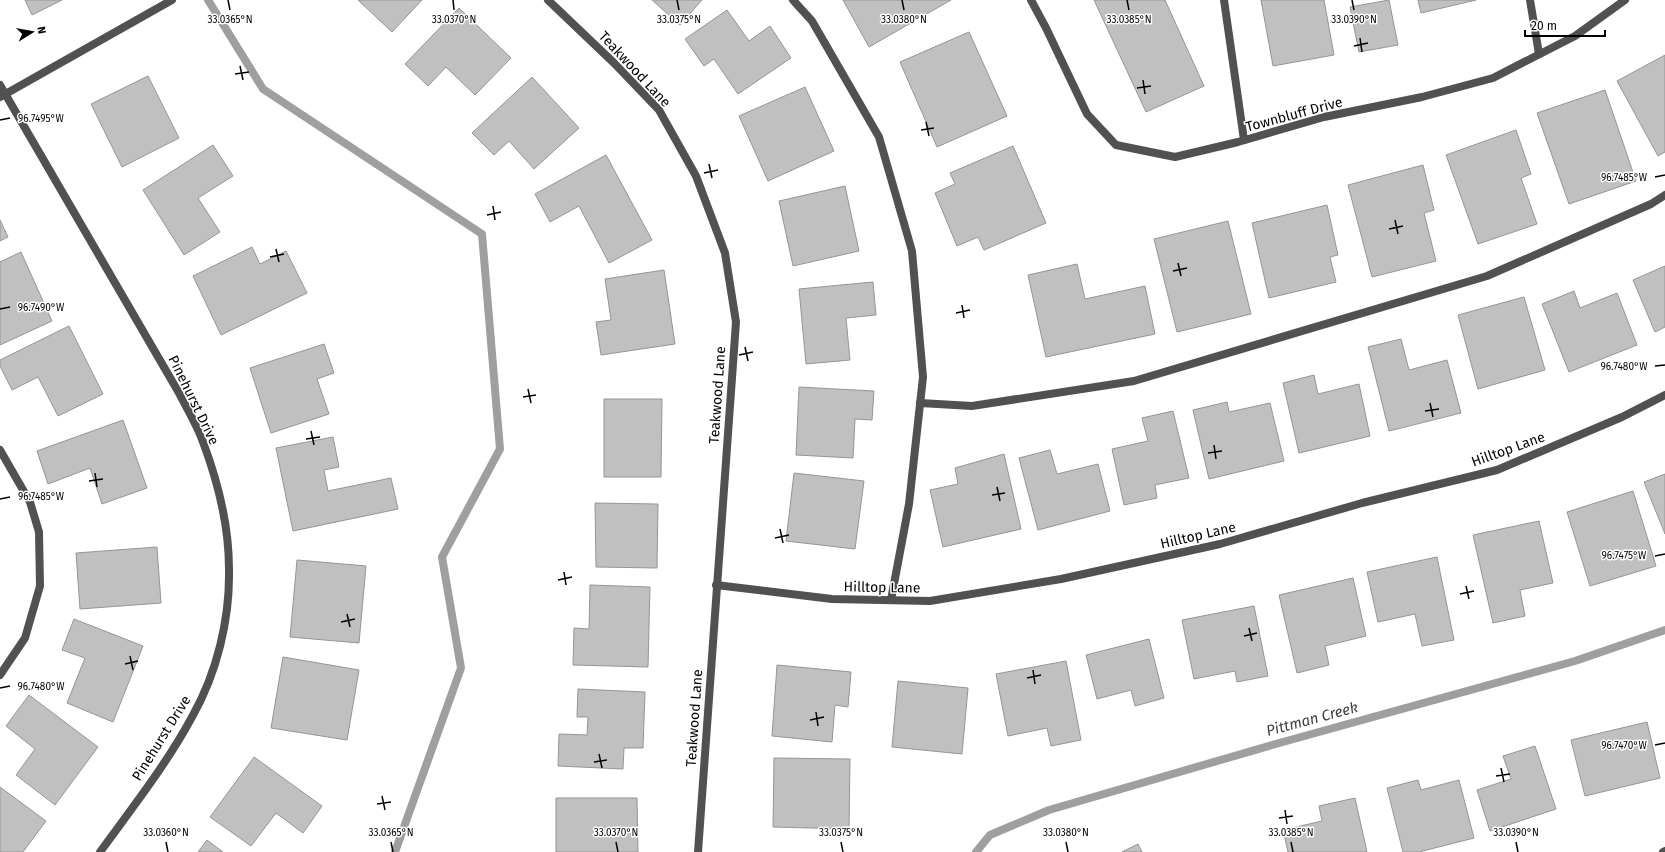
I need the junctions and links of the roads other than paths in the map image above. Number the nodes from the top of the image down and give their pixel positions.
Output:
1 (172, 0) edge
2 (548, 0) edge
3 (793, 0) edge
4 (1031, 0) edge
5 (1224, 0) edge
6 (1530, 0) edge
7 (1625, 0) edge
8 (1539, 54) junction
9 (0, 85) edge
10 (3, 95) edge
11 (1244, 140) junction
12 (1665, 195) edge
13 (1665, 395) edge
14 (920, 403) junction
15 (0, 450) edge
16 (716, 585) junction
17 (891, 600) junction
18 (0, 676) edge
19 (100, 852) edge
20 (698, 852) edge

1 - 10 street
2 - 16 street, Teakwood Lane
3 - 14 street
4 - 11 street, Townbluff Drive
5 - 11 street
6 - 8 street
7 - 8 street, Townbluff Drive
8 - 11 street, Townbluff Drive
9 - 10 street, Pinehurst Drive
10 - 19 street, Pinehurst Drive
12 - 14 street
13 - 17 street, Hilltop Lane
14 - 17 street
15 - 18 street
16 - 17 street, Hilltop Lane
16 - 20 street, Teakwood Lane

